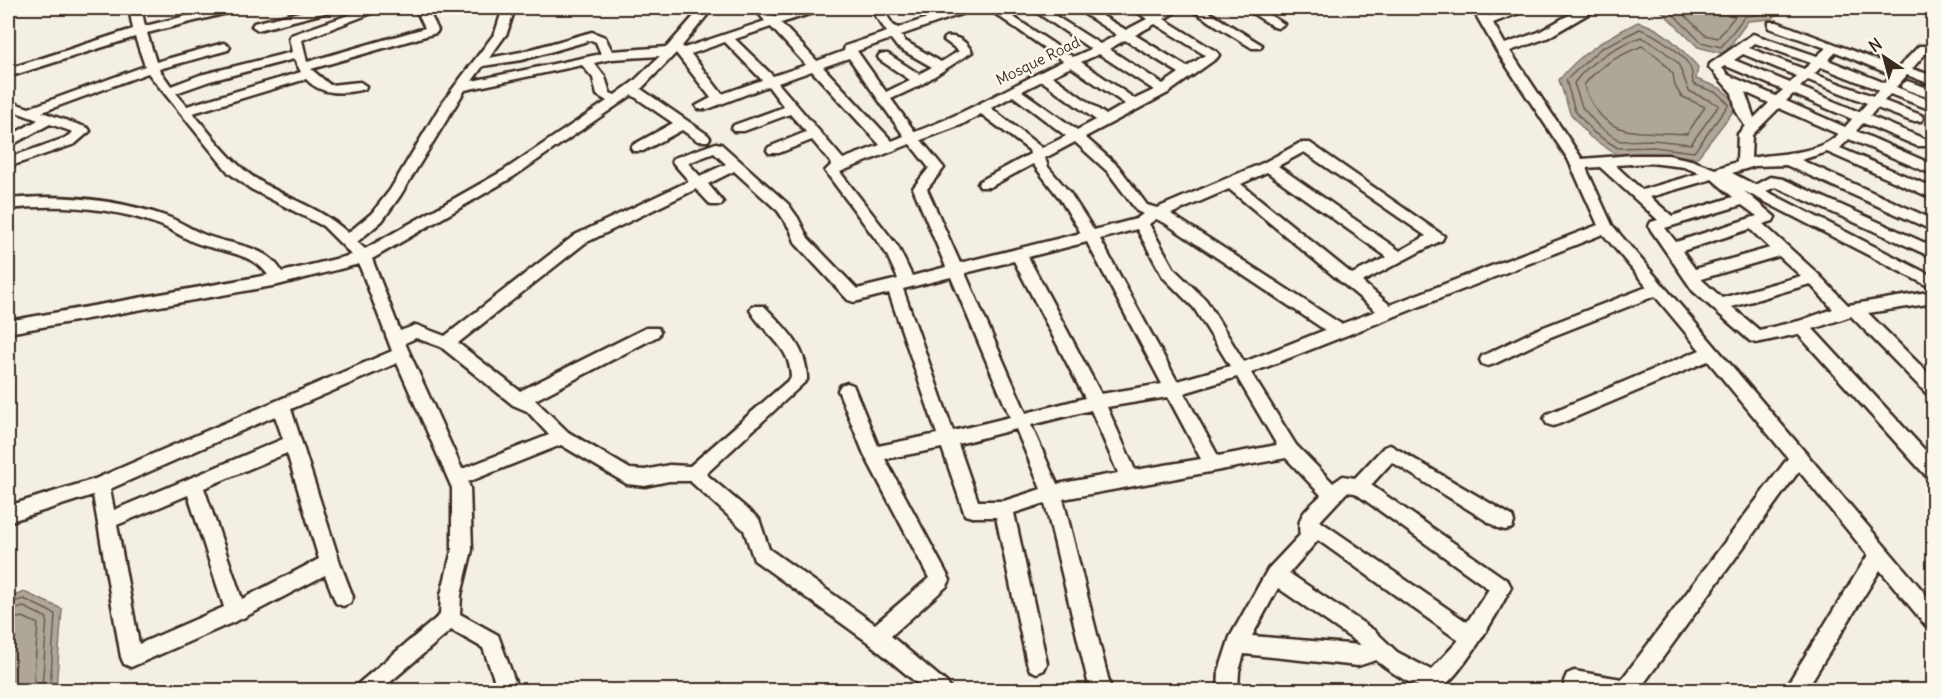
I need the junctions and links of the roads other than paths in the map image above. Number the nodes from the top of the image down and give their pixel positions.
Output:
1 (135, 8) edge
2 (231, 8) edge
3 (328, 8) edge
4 (379, 8) edge
5 (421, 8) edge
6 (509, 8) edge
7 (707, 8) edge
8 (760, 8) edge
9 (815, 8) edge
10 (876, 8) edge
11 (882, 8) edge
12 (966, 8) edge
13 (993, 8) edge
14 (1036, 8) edge
15 (1082, 8) edge
16 (1138, 8) edge
17 (1176, 8) edge
18 (1194, 8) edge
19 (1250, 8) edge
20 (1478, 8) edge
21 (1520, 8) edge
22 (1588, 8) edge
23 (1155, 18) junction
24 (773, 21) junction
25 (1486, 21) junction
26 (1278, 24) dead end
27 (1773, 25) dead end
28 (258, 26) dead end
29 (140, 31) junction
30 (894, 33) junction
31 (1125, 35) junction
32 (727, 37) junction
33 (950, 40) dead end
34 (1256, 45) dead end
35 (224, 47) dead end
36 (1834, 48) junction
37 (1100, 49) junction
38 (1923, 49) dead end
39 (676, 50) junction
40 (1740, 50) junction
41 (1502, 51) junction
42 (852, 53) junction
43 (298, 54) junction
44 (608, 55) junction
45 (884, 57) dead end
46 (585, 60) junction
47 (1725, 61) junction
48 (1821, 62) junction
49 (479, 63) junction
50 (1072, 63) junction
51 (814, 66) junction
52 (153, 67) junction
53 (941, 67) junction
54 (306, 70) junction
55 (1186, 72) junction
56 (8, 73) edge
57 (1807, 75) junction
58 (1044, 76) junction
59 (1723, 78) junction
60 (1897, 78) junction
61 (919, 80) junction
62 (770, 81) junction
63 (1934, 83) edge
64 (360, 86) dead end
65 (461, 87) junction
66 (632, 89) junction
67 (1792, 89) junction
68 (1163, 90) junction
69 (169, 91) junction
70 (1014, 91) junction
71 (884, 98) junction
72 (719, 99) junction
73 (616, 101) junction
74 (1875, 102) junction
75 (1778, 103) junction
76 (8, 105) edge
77 (1135, 105) junction
78 (703, 106) dead end
79 (1934, 107) edge
80 (793, 108) junction
81 (982, 108) junction
82 (186, 111) junction
83 (24, 112) junction
84 (8, 117) edge
85 (1861, 118) junction
86 (1916, 118) dead end
87 (48, 120) junction
88 (1105, 120) junction
89 (682, 124) junction
90 (1752, 127) junction
91 (739, 128) dead end
92 (1847, 133) junction
93 (814, 134) junction
94 (1077, 137) junction
95 (703, 138) dead end
96 (912, 138) junction
97 (8, 143) edge
98 (1922, 143) dead end
99 (890, 146) junction
100 (1827, 147) junction
101 (638, 148) dead end
102 (774, 150) dead end
103 (1038, 158) junction
104 (1788, 160) junction
105 (1603, 162) junction
106 (8, 163) edge
107 (1577, 164) junction
108 (1744, 164) junction
109 (735, 165) junction
110 (840, 165) junction
111 (1268, 166) junction
112 (1934, 171) edge
113 (1717, 174) junction
114 (700, 182) junction
115 (1231, 183) junction
116 (985, 184) dead end
117 (1934, 194) edge
118 (1640, 195) junction
119 (1749, 195) junction
120 (716, 202) dead end
121 (8, 204) edge
122 (1151, 217) junction
123 (1669, 222) junction
124 (1752, 223) junction
125 (1934, 226) edge
126 (1606, 227) junction
127 (1091, 236) junction
128 (350, 240) junction
129 (1672, 249) junction
130 (1782, 250) junction
131 (1934, 253) edge
132 (1019, 255) junction
133 (364, 257) junction
134 (1399, 258) junction
135 (957, 271) junction
136 (1691, 276) junction
137 (1813, 278) junction
138 (278, 279) junction
139 (1350, 281) junction
140 (901, 284) junction
141 (1934, 284) edge
142 (1658, 289) junction
143 (1934, 297) edge
144 (1719, 305) junction
145 (758, 310) dead end
146 (1849, 310) junction
147 (1388, 312) junction
148 (8, 327) edge
149 (1801, 327) junction
150 (1339, 331) junction
151 (652, 332) dead end
152 (447, 343) junction
153 (398, 347) junction
154 (1710, 352) junction
155 (1488, 360) dead end
156 (1240, 370) junction
157 (1174, 389) junction
158 (847, 390) dead end
159 (1934, 390) edge
160 (519, 400) junction
161 (1096, 402) junction
162 (281, 406) junction
163 (1553, 419) dead end
164 (1022, 421) junction
165 (562, 437) junction
166 (949, 439) junction
167 (292, 443) junction
168 (1290, 450) junction
169 (873, 454) junction
170 (1798, 459) junction
171 (1214, 464) junction
172 (1934, 473) edge
173 (694, 474) junction
174 (456, 479) junction
175 (1130, 479) junction
176 (193, 484) junction
177 (100, 485) junction
178 (1359, 486) junction
179 (1052, 493) junction
180 (1333, 495) junction
181 (1004, 509) junction
182 (8, 514) edge
183 (106, 520) junction
184 (1307, 522) junction
185 (1505, 522) dead end
186 (1878, 556) junction
187 (330, 563) junction
188 (1275, 575) junction
189 (343, 597) dead end
190 (236, 612) junction
191 (450, 619) junction
192 (1934, 620) edge
193 (876, 636) junction
194 (1470, 636) junction
195 (1237, 644) junction
196 (1377, 650) junction
197 (1037, 663) dead end
198 (366, 690) edge
199 (508, 690) edge
200 (939, 690) edge
201 (1101, 690) edge
202 (1228, 690) edge
203 (1575, 690) edge
204 (1794, 690) edge

1 - 29 street
2 - 29 street
3 - 28 street
4 - 43 street
5 - 54 street
6 - 49 street
7 - 39 street
8 - 24 street
9 - 24 street
10 - 11 street
10 - 30 street
12 - 30 street
13 - 50 street
14 - 37 street
15 - 31 street
16 - 23 street
17 - 23 street, Mosque Road
18 - 34 street
19 - 26 street
20 - 25 street
21 - 25 street
22 - 41 street
23 - 31 street, Mosque Road
23 - 55 street
24 - 32 street
24 - 51 street
25 - 41 street
27 - 36 street
29 - 52 street
29 - 56 street
30 - 42 street
30 - 53 street
31 - 37 street, Mosque Road
31 - 55 street
32 - 39 street
32 - 62 street
33 - 53 street
35 - 52 street
36 - 48 street
36 - 60 street
37 - 50 street, Mosque Road
37 - 68 street
38 - 60 street
39 - 44 street
39 - 66 street
39 - 72 street
40 - 47 street
40 - 48 street
40 - 57 street
41 - 107 street
42 - 51 street
42 - 71 street
43 - 54 street
43 - 69 street
44 - 46 street
44 - 49 street
45 - 61 street
46 - 65 street
46 - 73 street
47 - 59 street
47 - 67 street
48 - 57 street
48 - 60 street
49 - 65 street
50 - 58 street, Mosque Road
50 - 77 street
51 - 62 street
51 - 99 street
52 - 69 street
52 - 83 street
53 - 61 street
54 - 64 street
54 - 82 street
55 - 68 street
57 - 67 street
57 - 74 street
58 - 70 street, Mosque Road
58 - 88 street
59 - 75 street
59 - 90 street
60 - 63 street
60 - 74 street
60 - 79 street
61 - 71 street
62 - 72 street
62 - 80 street
65 - 128 street
66 - 73 street
66 - 89 street
67 - 75 street
67 - 85 street
68 - 77 street
69 - 82 street
70 - 81 street, Mosque Road
70 - 94 street
71 - 96 street
72 - 78 street
73 - 133 street
74 - 85 street
74 - 86 street
75 - 90 street
75 - 92 street
76 - 83 street
77 - 88 street
80 - 91 street
80 - 93 street
81 - 96 street, Mosque Road
81 - 103 street
82 - 128 street
83 - 84 street
83 - 87 street
85 - 92 street
85 - 98 street
87 - 97 street
87 - 106 street
88 - 94 street
89 - 95 street
89 - 101 street
90 - 108 street
92 - 100 street
92 - 112 street
93 - 102 street
93 - 110 street
94 - 103 street
94 - 122 street
96 - 99 street, Mosque Road
96 - 135 street
99 - 110 street, Mosque Road
100 - 104 street
100 - 117 street
103 - 116 street
103 - 127 street
104 - 108 street
104 - 125 street
105 - 107 street
105 - 113 street
105 - 118 street
107 - 126 street
108 - 113 street
109 - 114 street
109 - 114 street
109 - 140 street
110 - 140 street
111 - 115 street
111 - 134 street
111 - 134 street
113 - 118 street
113 - 119 street
114 - 120 street
114 - 152 street
115 - 122 street
115 - 139 street
118 - 123 street
119 - 123 street
119 - 124 street
119 - 131 street
119 - 141 street
121 - 138 street
122 - 127 street
122 - 150 street
122 - 156 street
123 - 129 street
124 - 129 street
124 - 130 street
126 - 142 street
126 - 147 street
127 - 132 street
127 - 157 street
128 - 133 street
129 - 136 street
130 - 136 street
130 - 137 street
132 - 135 street
132 - 161 street
133 - 138 street
133 - 153 street
134 - 139 street
135 - 140 street
135 - 164 street
136 - 144 street
137 - 144 street
137 - 146 street
138 - 148 street
139 - 147 street
140 - 166 street
142 - 154 street
142 - 155 street
143 - 146 street
144 - 149 street
145 - 173 street
146 - 149 street
146 - 159 street
147 - 150 street
149 - 172 street
150 - 156 street
151 - 160 street
152 - 153 street
152 - 160 street
153 - 162 street
153 - 174 street
154 - 163 street
154 - 170 street
156 - 157 street
156 - 168 street
157 - 161 street
157 - 171 street
158 - 169 street
160 - 165 street
161 - 164 street
161 - 175 street
162 - 167 street
162 - 177 street
164 - 166 street
164 - 179 street
165 - 173 street
165 - 174 street
166 - 169 street
166 - 181 street
167 - 176 street
167 - 187 street
168 - 171 street
168 - 180 street
169 - 193 street
170 - 186 street
170 - 203 street
171 - 175 street
173 - 193 street
174 - 191 street
175 - 179 street
176 - 183 street
176 - 190 street
177 - 182 street
177 - 183 street
178 - 180 street
178 - 185 street
178 - 194 street
179 - 181 street
179 - 201 street
180 - 184 street
181 - 197 street
183 - 190 street
184 - 188 street
184 - 194 street
186 - 192 street
186 - 204 street
187 - 189 street
187 - 190 street
188 - 195 street
188 - 196 street
191 - 198 street
191 - 199 street
193 - 200 street
194 - 196 street
195 - 196 street
195 - 202 street

